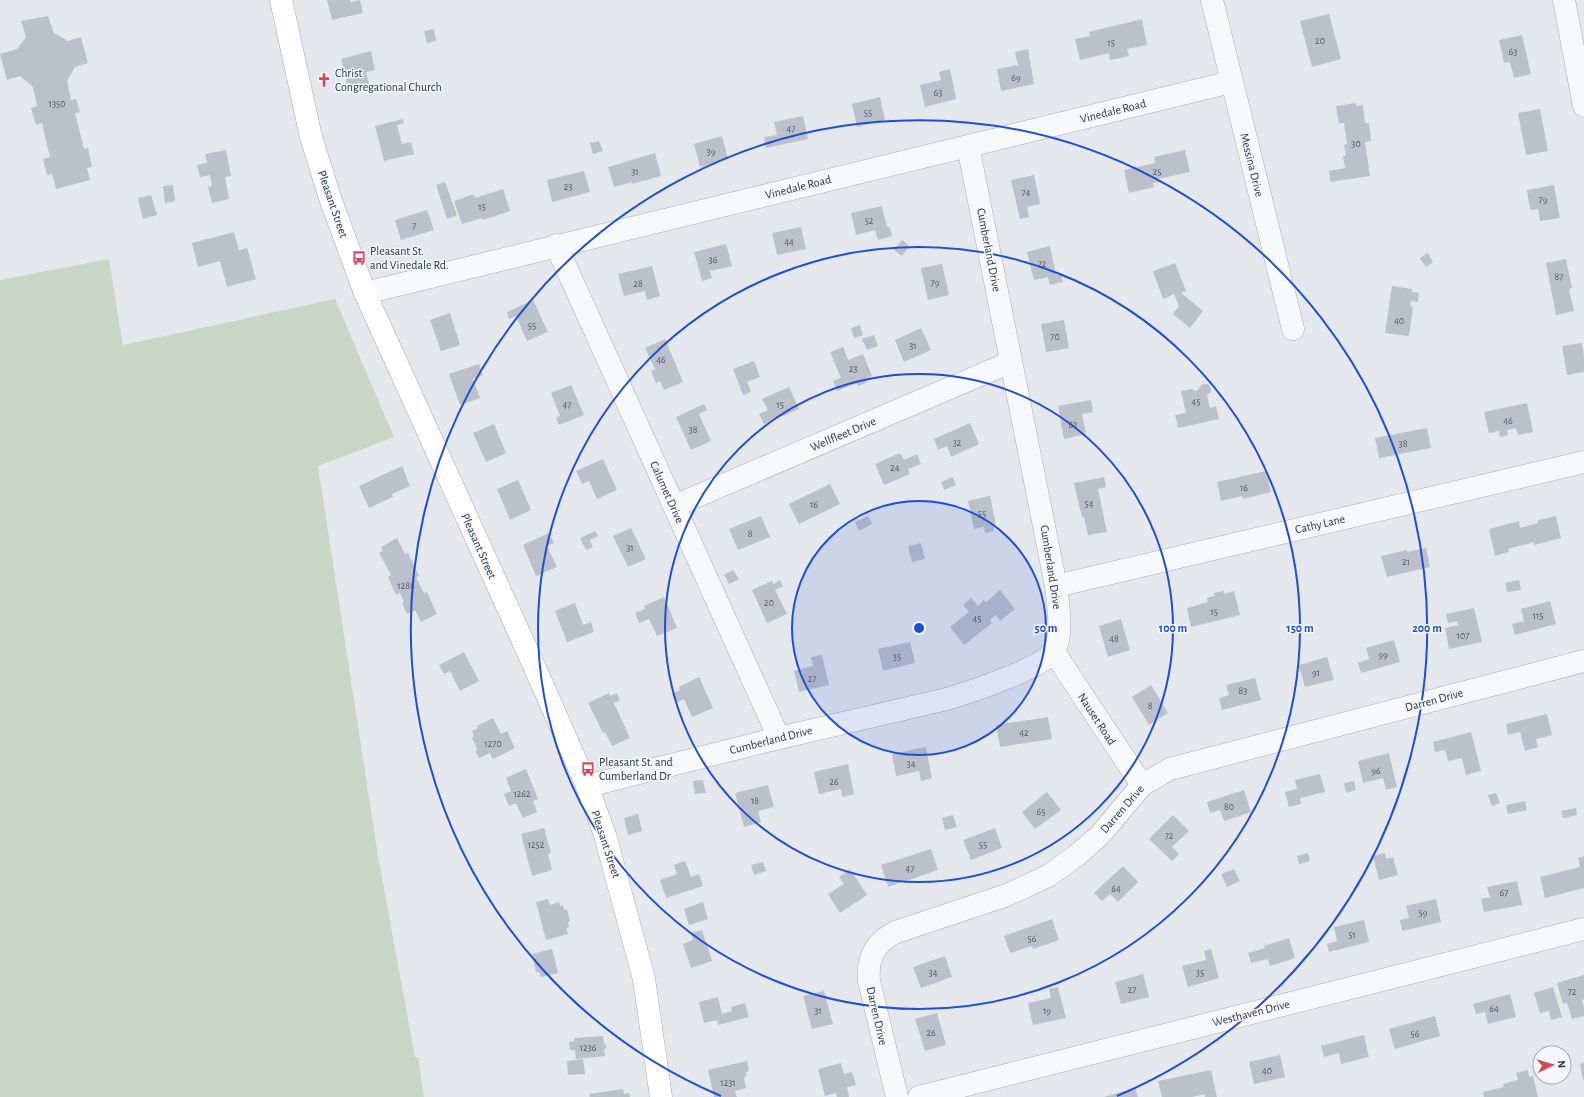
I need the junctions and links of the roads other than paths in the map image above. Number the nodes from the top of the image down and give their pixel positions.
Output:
1 (281, 0) edge
2 (1212, 0) edge
3 (1564, 0) edge
4 (1231, 82) junction
5 (1584, 106) edge
6 (968, 146) junction
7 (556, 246) junction
8 (365, 293) junction
9 (1293, 329) dead end
10 (1011, 362) junction
11 (1584, 462) edge
12 (674, 506) junction
13 (1056, 586) junction
14 (1054, 652) junction
15 (1584, 661) edge
16 (779, 738) junction
17 (1142, 785) junction
18 (587, 786) junction
19 (1584, 929) edge
20 (661, 1097) edge
21 (896, 1097) edge
22 (919, 1097) edge

1 - 8 main road, Pleasant Street
2 - 4 street, Messina Drive
3 - 5 street
4 - 6 street, Vinedale Road
4 - 9 street, Messina Drive
6 - 7 street, Vinedale Road
6 - 10 street, Cumberland Drive
7 - 8 street, Vinedale Road
7 - 12 street, Calumet Drive
8 - 18 main road, Pleasant Street
10 - 12 street, Wellfleet Drive
10 - 13 street, Cumberland Drive
11 - 13 street, Cathy Lane
12 - 16 street, Calumet Drive
13 - 14 street, Cumberland Drive
14 - 16 street, Cumberland Drive
14 - 17 street, Nauset Road
15 - 17 street, Darren Drive
16 - 18 street, Cumberland Drive
17 - 21 street, Darren Drive
18 - 20 main road, Pleasant Street
19 - 22 street, Westhaven Drive

